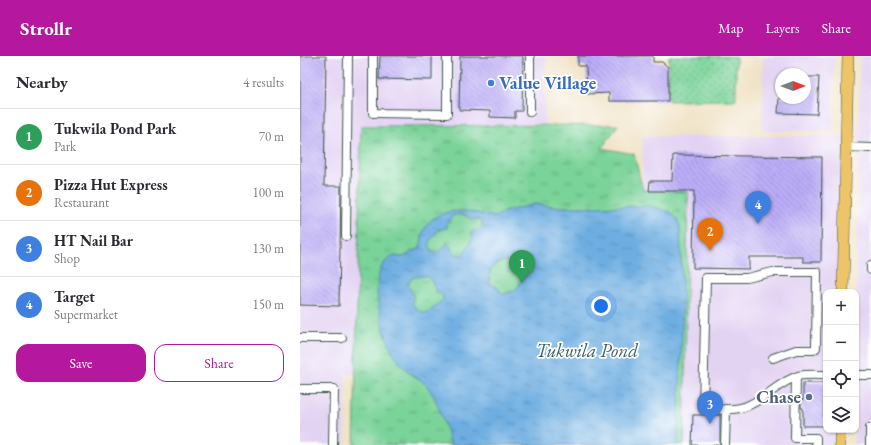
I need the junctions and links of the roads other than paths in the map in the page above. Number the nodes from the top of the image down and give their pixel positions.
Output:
1 (348, 56) edge
2 (373, 56) edge
3 (447, 56) edge
4 (530, 56) edge
5 (848, 56) edge
6 (530, 112) dead end
7 (846, 147) junction
8 (871, 148) edge
9 (346, 236) dead end
10 (871, 265) edge
11 (871, 270) edge
12 (843, 289) edge
13 (300, 338) edge
14 (342, 338) dead end
15 (773, 358) dead end
16 (823, 375) edge
17 (859, 375) edge
18 (871, 375) edge
19 (796, 377) junction
20 (300, 389) edge
21 (726, 409) junction
22 (871, 428) edge
23 (840, 433) edge
24 (333, 445) edge
25 (726, 445) edge
26 (816, 445) edge
27 (840, 445) edge
28 (870, 445) edge

1 - 9 lane
2 - 3 lane
4 - 6 lane
5 - 7 main road
7 - 8 lane
7 - 12 main road
10 - 11 lane
13 - 14 lane
15 - 21 lane
16 - 19 lane
17 - 18 lane
19 - 21 lane
19 - 26 lane
20 - 24 lane
21 - 25 lane
22 - 28 lane
23 - 27 main road

